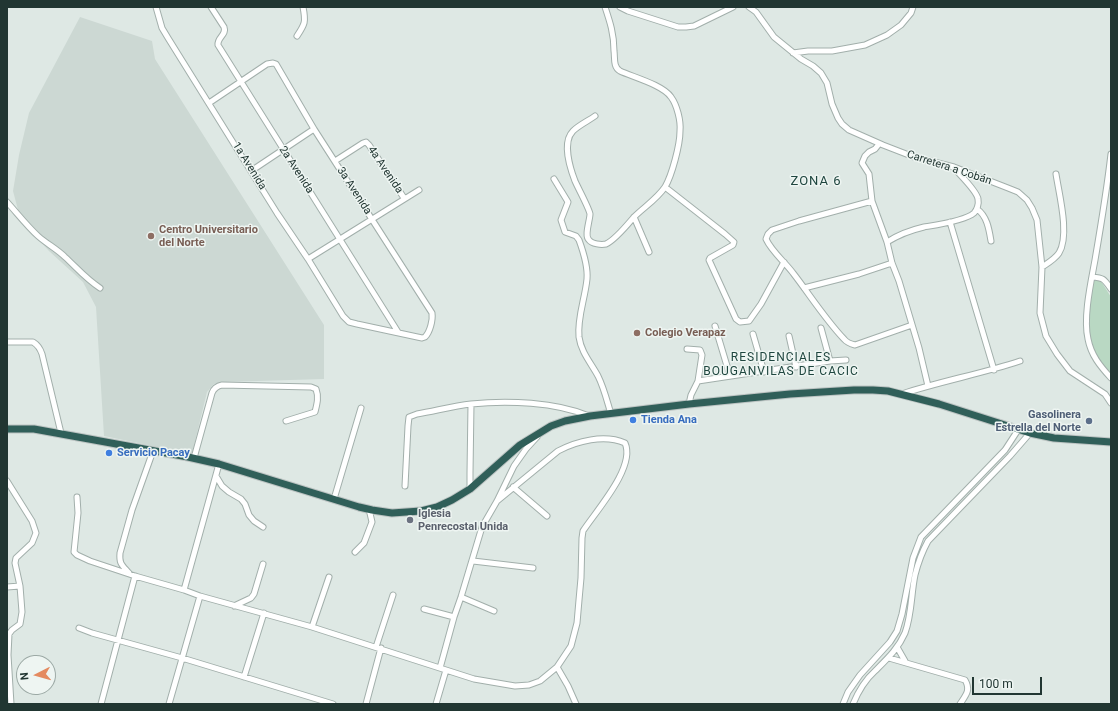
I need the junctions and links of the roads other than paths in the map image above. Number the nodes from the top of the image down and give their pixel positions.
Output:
1 (156, 7) edge
2 (211, 7) edge
3 (303, 7) edge
4 (604, 7) edge
5 (620, 7) edge
6 (733, 7) edge
7 (749, 7) edge
8 (913, 7) edge
9 (297, 36) dead end
10 (793, 53) junction
11 (240, 81) junction
12 (209, 103) junction
13 (595, 116) dead end
14 (314, 129) junction
15 (879, 144) junction
16 (283, 150) junction
17 (1110, 154) edge
18 (334, 161) junction
19 (954, 167) junction
20 (251, 171) junction
21 (1056, 174) dead end
22 (554, 179) dead end
23 (665, 187) junction
24 (419, 190) dead end
25 (404, 198) junction
26 (872, 201) junction
27 (7, 202) edge
28 (976, 208) junction
29 (634, 217) junction
30 (372, 219) junction
31 (950, 222) junction
32 (341, 240) junction
33 (991, 241) dead end
34 (887, 242) junction
35 (649, 252) dead end
36 (308, 259) junction
37 (784, 262) junction
38 (892, 263) junction
39 (1042, 267) junction
40 (1092, 277) junction
41 (100, 288) dead end
42 (804, 288) junction
43 (1111, 288) edge
44 (912, 325) junction
45 (715, 326) dead end
46 (821, 328) dead end
47 (398, 332) junction
48 (753, 334) dead end
49 (789, 336) dead end
50 (7, 342) edge
51 (687, 349) dead end
52 (846, 360) dead end
53 (830, 361) junction
54 (1020, 361) dead end
55 (796, 367) junction
56 (994, 370) junction
57 (764, 372) junction
58 (730, 376) junction
59 (1111, 378) edge
60 (698, 381) junction
61 (928, 386) junction
62 (902, 394) junction
63 (1111, 402) edge
64 (471, 404) junction
65 (689, 404) junction
66 (361, 408) dead end
67 (611, 414) junction
68 (590, 416) junction
69 (286, 421) dead end
70 (7, 429) edge
71 (1018, 430) junction
72 (61, 433) junction
73 (541, 433) junction
74 (1030, 434) junction
75 (1111, 442) edge
76 (153, 451) junction
77 (194, 458) junction
78 (219, 464) junction
79 (216, 476) junction
80 (7, 481) edge
81 (405, 486) dead end
82 (514, 487) junction
83 (470, 489) junction
84 (77, 497) dead end
85 (334, 499) junction
86 (498, 501) junction
87 (368, 509) junction
88 (546, 516) dead end
89 (263, 527) dead end
90 (356, 552) dead end
91 (472, 561) junction
92 (262, 564) dead end
93 (533, 568) dead end
94 (133, 575) junction
95 (329, 577) dead end
96 (20, 586) junction
97 (7, 587) edge
98 (184, 590) junction
99 (393, 595) dead end
100 (200, 596) junction
101 (461, 597) junction
102 (234, 606) junction
103 (424, 609) dead end
104 (494, 611) dead end
105 (264, 613) junction
106 (454, 617) junction
107 (312, 626) junction
108 (79, 628) dead end
109 (118, 640) junction
110 (897, 647) junction
111 (379, 648) junction
112 (7, 655) edge
113 (182, 658) junction
114 (889, 658) junction
115 (904, 661) junction
116 (557, 667) junction
117 (440, 668) junction
118 (446, 670) junction
119 (244, 677) junction
120 (11, 704) edge
121 (101, 704) edge
122 (169, 704) edge
123 (333, 704) edge
124 (366, 704) edge
125 (436, 704) edge
126 (576, 704) edge
127 (842, 704) edge
128 (852, 704) edge
129 (960, 704) edge

1 - 12 street, 1a Avenida
2 - 11 street, 2a Avenida
3 - 9 street
4 - 23 street
5 - 6 street
7 - 10 street, Carretera a Cobán
8 - 10 street
10 - 15 street, Carretera a Cobán
11 - 12 street
11 - 14 street, 3a Avenida
11 - 16 street, 2a Avenida
12 - 20 street, 1a Avenida
13 - 29 street
14 - 16 street
14 - 18 street, 3a Avenida
15 - 19 street, Carretera a Cobán
15 - 26 street
16 - 20 street
16 - 32 street, 2a Avenida
17 - 40 street
18 - 25 street, 4a Avenida
18 - 30 street, 3a Avenida
19 - 28 street
19 - 39 street, Carretera a Cobán
20 - 36 street, 1a Avenida
21 - 39 street
22 - 67 street
23 - 29 street
23 - 37 street
24 - 25 street
25 - 30 street
26 - 34 street
26 - 37 street
27 - 41 street
28 - 31 street
28 - 33 street
29 - 35 street
30 - 32 street
30 - 47 street, 3a Avenida
31 - 34 street
31 - 56 street
32 - 36 street
32 - 47 street, 2a Avenida
34 - 38 street
36 - 47 street, 1a Avenida
37 - 42 street
38 - 42 street
38 - 44 street
39 - 63 street, Carretera a Cobán
40 - 43 street
40 - 59 street
42 - 44 street
44 - 61 street
45 - 58 street
46 - 53 street
48 - 57 street
49 - 55 street
50 - 72 street
51 - 60 street
52 - 53 street
53 - 55 street
54 - 56 street
55 - 57 street
56 - 61 street
57 - 58 street
58 - 60 street
60 - 65 street
61 - 62 street
62 - 65 highway
62 - 71 highway
64 - 68 street
64 - 81 street
64 - 83 street
65 - 67 highway
66 - 85 street
67 - 68 highway
68 - 73 highway
69 - 77 street
70 - 72 highway
71 - 74 highway
71 - 127 street
72 - 76 highway
73 - 83 highway
73 - 86 street
74 - 75 highway
74 - 110 street
76 - 77 highway
76 - 94 street
77 - 78 highway
78 - 79 street
78 - 85 highway
79 - 89 street
79 - 98 street
80 - 96 street
82 - 86 street
82 - 88 street
82 - 116 street
83 - 87 highway
84 - 94 street
85 - 87 highway
86 - 91 street
87 - 90 street
91 - 93 street
91 - 101 street
92 - 102 street
94 - 98 street
94 - 109 street
95 - 107 street
96 - 97 street
96 - 112 street
98 - 100 street
99 - 111 street
100 - 102 street
100 - 113 street
101 - 104 street
101 - 106 street
102 - 105 street
103 - 106 street
105 - 107 street
105 - 119 street
106 - 117 street
107 - 111 street
108 - 109 street
109 - 113 street
109 - 121 street
110 - 114 street
110 - 115 street
111 - 117 street
111 - 124 street
112 - 120 street
113 - 119 street
113 - 122 street
114 - 115 street
114 - 128 street
115 - 129 street
116 - 118 street
116 - 126 street
117 - 118 street
118 - 125 street
119 - 123 street

